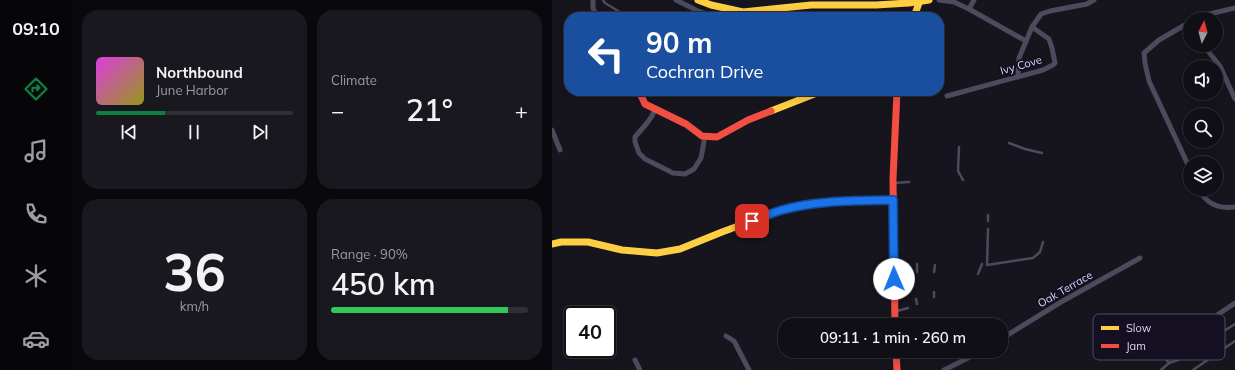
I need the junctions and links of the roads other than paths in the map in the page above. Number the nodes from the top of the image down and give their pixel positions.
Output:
1 (593, 0) edge
2 (603, 0) edge
3 (676, 0) edge
4 (698, 0) edge
5 (920, 0) edge
6 (929, 0) edge
7 (939, 0) edge
8 (974, 0) edge
9 (1094, 0) edge
10 (875, 3) edge
11 (1235, 8) edge
12 (969, 9) junction
13 (595, 12) edge
14 (620, 12) edge
15 (700, 12) edge
16 (916, 12) edge
17 (1218, 12) edge
18 (1183, 26) edge
19 (1032, 27) junction
20 (1026, 41) junction
21 (1209, 52) edge
22 (1018, 77) junction
23 (641, 96) edge
24 (809, 96) edge
25 (896, 96) edge
26 (947, 96) dead end
27 (1235, 99) edge
28 (655, 109) junction
29 (552, 130) edge
30 (705, 136) junction
31 (1009, 143) dead end
32 (960, 147) dead end
33 (560, 150) dead end
34 (1042, 153) dead end
35 (1184, 156) edge
36 (963, 180) dead end
37 (909, 182) dead end
38 (894, 183) junction
39 (1203, 196) edge
40 (893, 200) junction
41 (1235, 207) edge
42 (988, 215) dead end
43 (988, 221) dead end
44 (988, 229) dead end
45 (1043, 242) dead end
46 (552, 244) edge
47 (1140, 258) dead end
48 (894, 263) junction
49 (908, 264) dead end
50 (917, 264) dead end
51 (982, 264) dead end
52 (935, 265) dead end
53 (917, 272) dead end
54 (934, 272) dead end
55 (978, 274) dead end
56 (934, 292) dead end
57 (934, 297) dead end
58 (916, 299) dead end
59 (1235, 303) edge
60 (917, 304) dead end
61 (908, 308) dead end
62 (895, 311) junction
63 (1219, 314) edge
64 (895, 318) edge
65 (1235, 324) edge
66 (1225, 330) edge
67 (1008, 335) edge
68 (726, 336) dead end
69 (1235, 341) edge
70 (1225, 348) edge
71 (896, 358) edge
72 (968, 358) edge
73 (635, 360) dead end
74 (1166, 360) edge
75 (1178, 360) edge
76 (1207, 360) edge
77 (1168, 363) junction
78 (640, 370) edge
79 (749, 370) edge
80 (897, 370) edge
81 (944, 370) edge
82 (1162, 370) edge
83 (1193, 370) edge

1 - 13 street
2 - 14 lane
3 - 15 street
4 - 10 street
5 - 6 street
5 - 10 street
5 - 16 street
7 - 12 street
8 - 12 street
9 - 19 street
11 - 17 street
12 - 20 street
18 - 35 street
19 - 20 street
19 - 22 street, Ivy Cove
20 - 22 street
21 - 27 street
22 - 26 street, Ivy Cove
23 - 28 street
24 - 30 street
25 - 38 street
28 - 30 street
28 - 30 street
29 - 33 street
31 - 34 lane
32 - 36 lane
37 - 38 lane
38 - 40 street
39 - 41 street
40 - 46 street
40 - 48 street
42 - 43 lane
44 - 45 lane
47 - 67 street, Oak Terrace
48 - 49 lane
48 - 62 street
50 - 53 lane
51 - 55 lane
52 - 54 lane
56 - 57 lane
58 - 60 lane
59 - 63 street
61 - 62 lane
62 - 64 street
65 - 66 lane
68 - 79 street
69 - 70 lane
71 - 80 street
72 - 81 street
73 - 78 street
74 - 77 lane
75 - 77 lane
76 - 83 lane
77 - 82 lane

